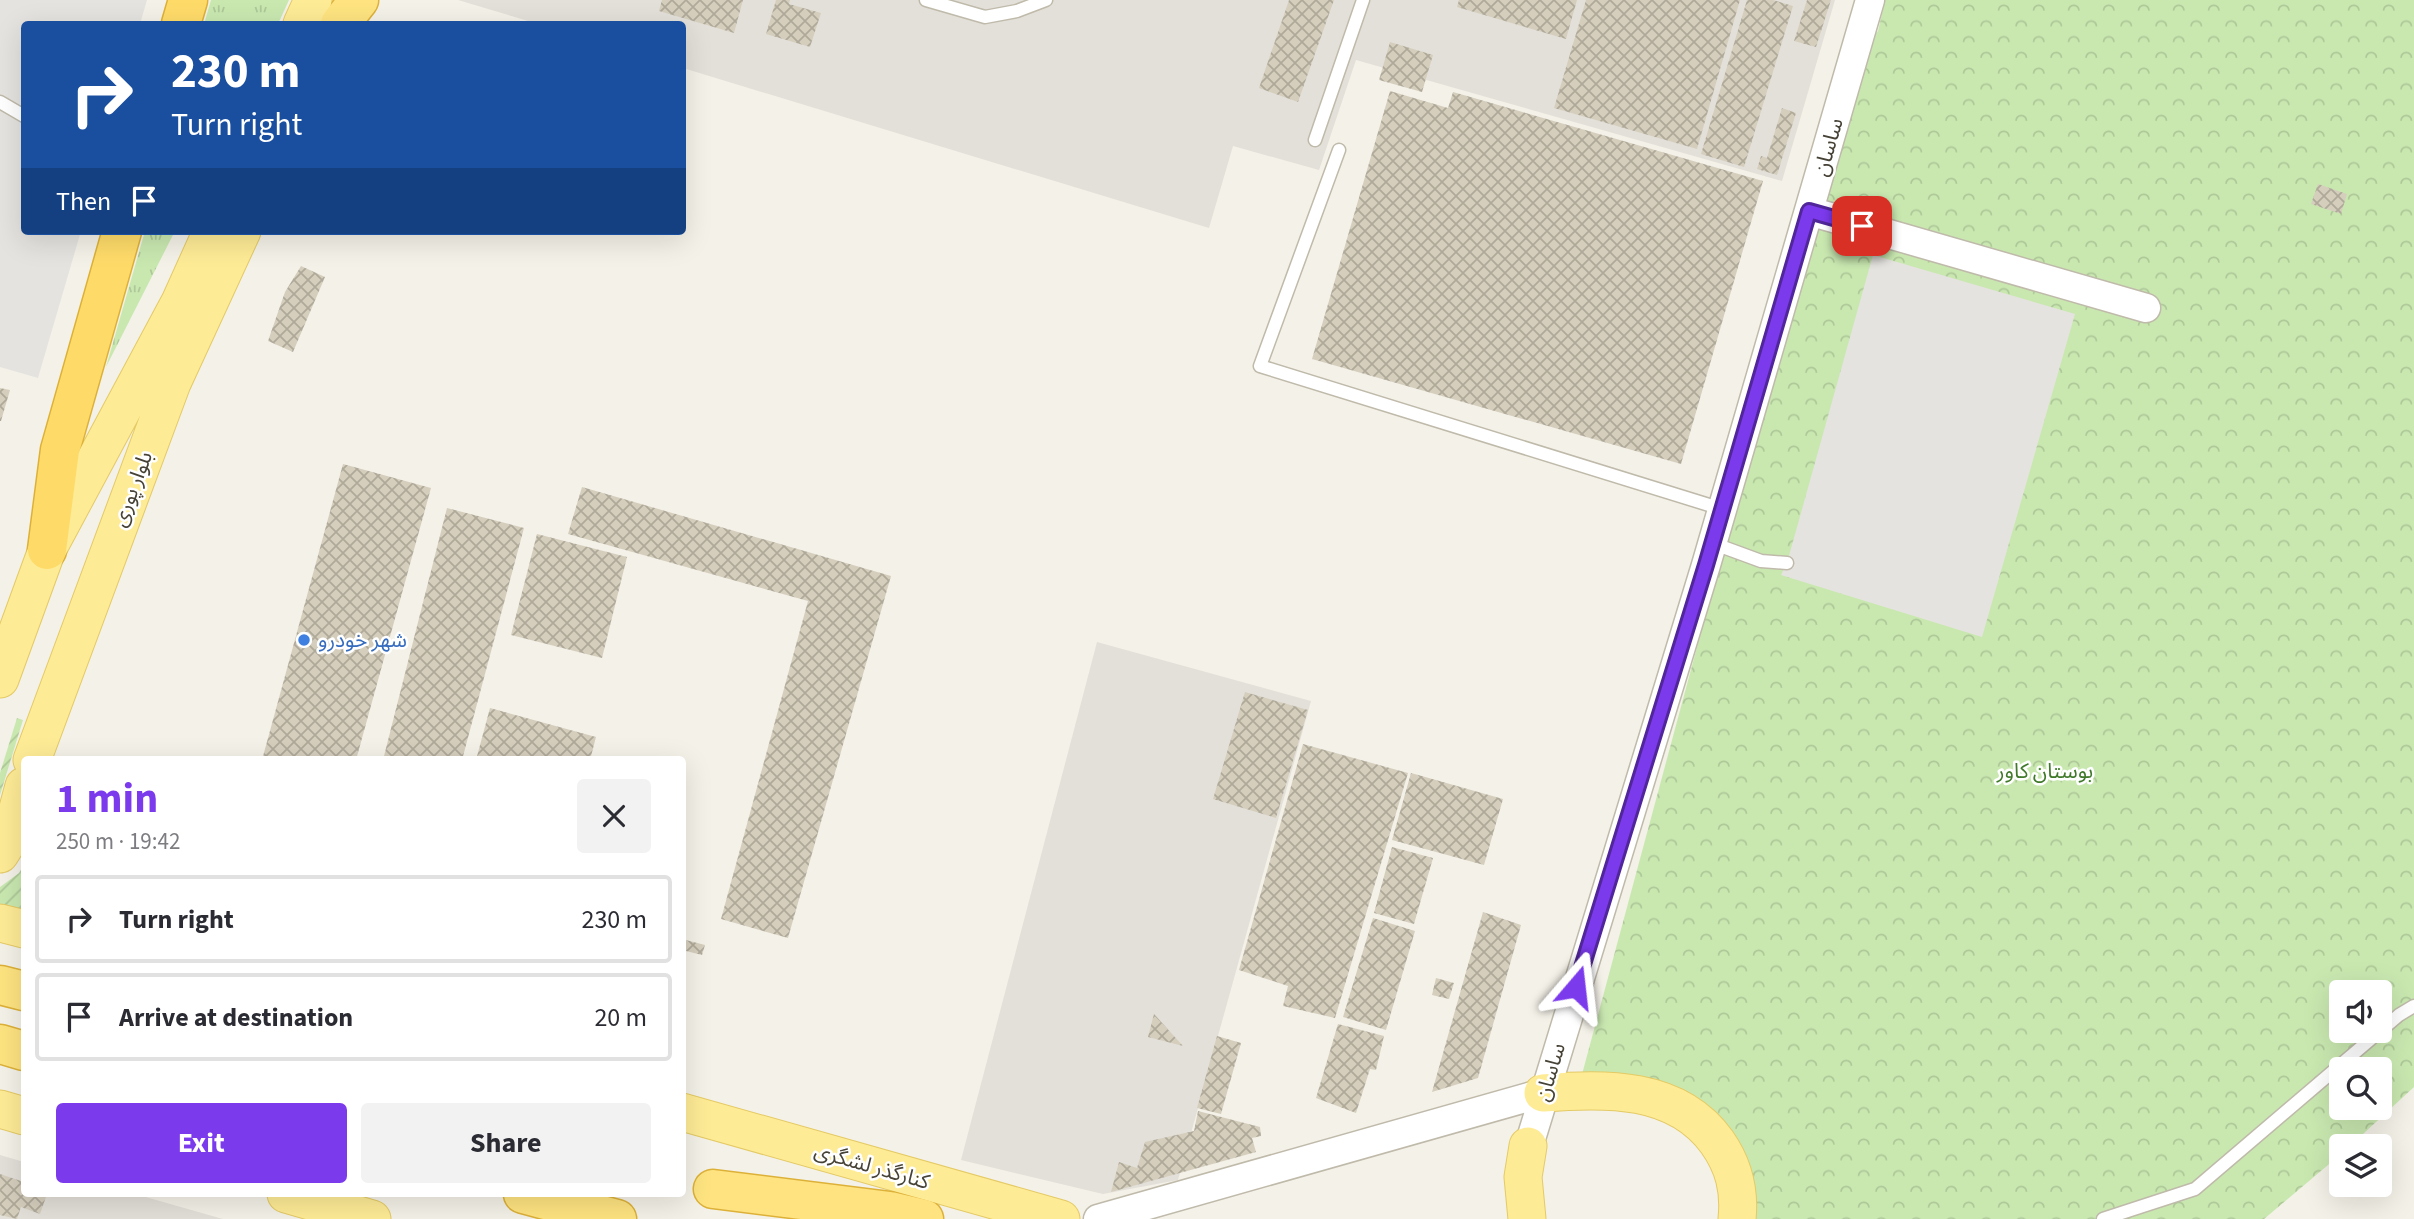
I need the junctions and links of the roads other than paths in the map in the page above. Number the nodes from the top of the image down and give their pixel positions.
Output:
1 (188, 0) edge
2 (313, 0) edge
3 (347, 0) edge
4 (359, 0) edge
5 (926, 0) edge
6 (1046, 0) edge
7 (1363, 0) edge
8 (1870, 0) edge
9 (973, 6) edge
10 (182, 21) edge
11 (303, 21) edge
12 (340, 21) edge
13 (342, 21) edge
14 (0, 102) edge
15 (21, 114) edge
16 (1315, 140) dead end
17 (1339, 150) dead end
18 (1809, 211) junction
19 (121, 235) edge
20 (210, 235) edge
21 (240, 235) edge
22 (2146, 308) dead end
23 (1722, 509) junction
24 (1712, 543) junction
25 (47, 550) junction
26 (1787, 564) dead end
27 (0, 679) edge
28 (34, 756) edge
29 (21, 799) edge
30 (0, 854) edge
31 (0, 923) edge
32 (21, 928) edge
33 (0, 985) edge
34 (21, 990) edge
35 (2414, 1006) edge
36 (0, 1044) edge
37 (21, 1050) edge
38 (1543, 1093) junction
39 (0, 1109) edge
40 (686, 1113) edge
41 (21, 1115) edge
42 (1528, 1146) junction
43 (698, 1184) edge
44 (296, 1197) edge
45 (534, 1197) edge
46 (372, 1219) edge
47 (617, 1219) edge
48 (819, 1219) edge
49 (924, 1219) edge
50 (1061, 1219) edge
51 (1098, 1219) edge
52 (1510, 1219) edge
53 (1527, 1219) edge
54 (1737, 1219) edge
55 (2103, 1219) edge

1 - 10 highway
2 - 11 main road
3 - 12 main road
4 - 13 highway
5 - 9 lane
6 - 9 lane
7 - 16 lane
8 - 18 street, ساسان
14 - 15 lane
17 - 23 lane
18 - 22 street
18 - 23 street, ساسان
19 - 25 highway
20 - 25 main road, بلوار پوری
21 - 28 main road, بلوار پوری
23 - 24 street, ساسان
24 - 26 lane
24 - 38 street, ساسان
25 - 27 main road, بلوار پوری
29 - 30 main road, بلوار پوری
31 - 32 main road
33 - 34 highway
35 - 55 lane
36 - 37 highway
38 - 42 street, ساسان
38 - 51 street
38 - 54 main road
39 - 41 main road
40 - 50 main road, کنارگذر لشگری
42 - 52 street, ساسان
42 - 53 main road
43 - 48 highway
43 - 49 highway
44 - 46 main road
45 - 47 highway

